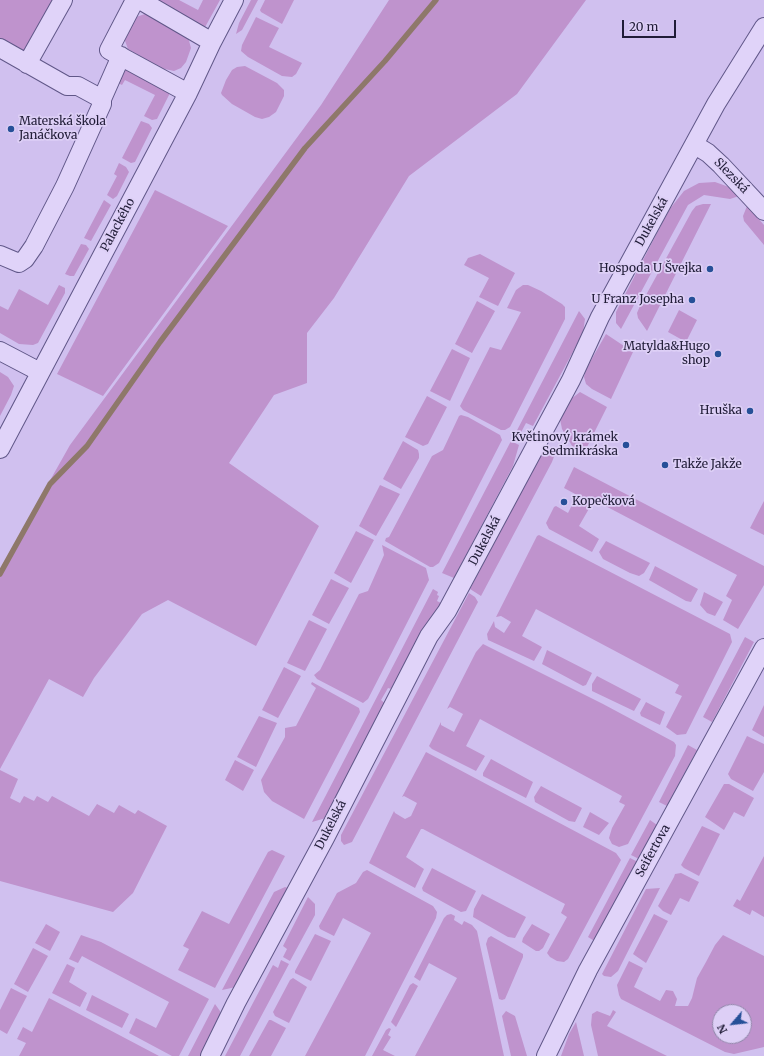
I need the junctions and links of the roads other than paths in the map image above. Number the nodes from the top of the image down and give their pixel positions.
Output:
1 (63, 0) edge
2 (234, 0) edge
3 (145, 1) edge
4 (764, 28) edge
5 (212, 42) junction
6 (0, 48) edge
7 (121, 56) junction
8 (27, 64) junction
9 (188, 93) junction
10 (102, 98) junction
11 (695, 144) junction
12 (764, 211) edge
13 (0, 255) edge
14 (0, 351) edge
15 (40, 372) junction
16 (0, 449) edge
17 (764, 648) edge
18 (210, 1056) edge
19 (546, 1056) edge

1 - 8 street
2 - 5 street, Palackého
3 - 5 street
3 - 7 street
4 - 11 street, Dukelská
5 - 9 street, Palackého
6 - 8 street
7 - 9 street
7 - 10 street
8 - 10 street
9 - 15 street, Palackého
10 - 13 street
11 - 12 street, Slezská
11 - 18 street, Dukelská
14 - 15 street
15 - 16 street, Palackého
17 - 19 street, Seifertova

